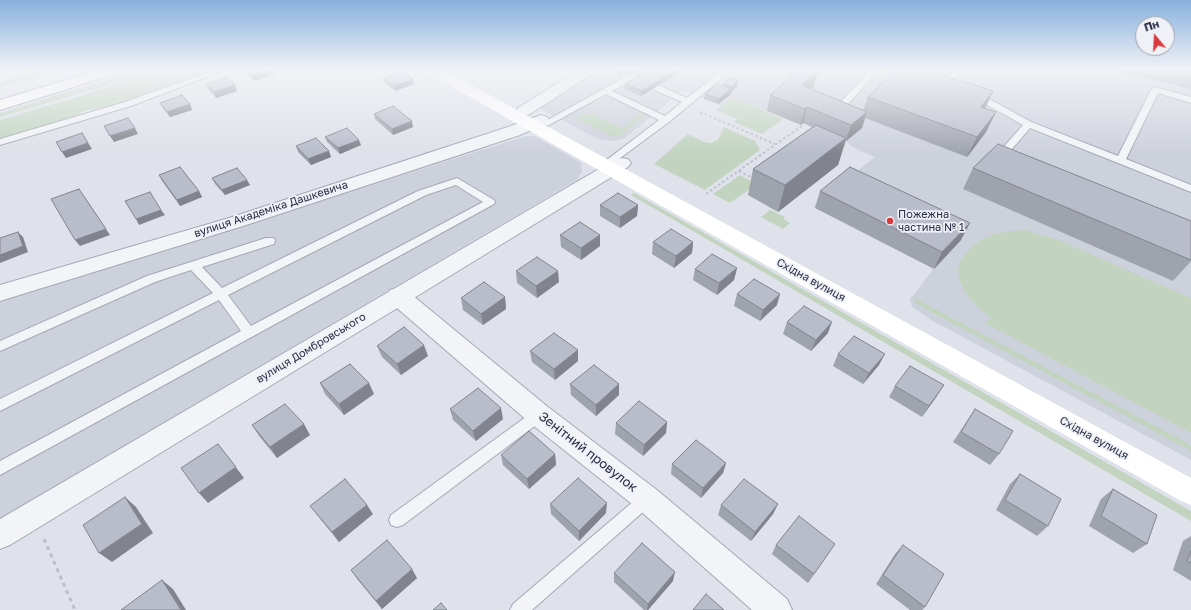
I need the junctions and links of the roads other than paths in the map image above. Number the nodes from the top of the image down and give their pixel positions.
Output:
1 (24, 97) edge
2 (146, 97) edge
3 (489, 97) edge
4 (497, 97) edge
5 (559, 97) edge
6 (589, 97) edge
7 (619, 97) edge
8 (678, 97) edge
9 (694, 97) edge
10 (849, 97) edge
11 (974, 97) edge
12 (1151, 97) edge
13 (688, 102) junction
14 (0, 105) edge
15 (839, 109) edge
16 (535, 120) junction
17 (666, 120) junction
18 (1028, 124) junction
19 (0, 142) edge
20 (1120, 160) junction
21 (613, 164) junction
22 (1013, 164) edge
23 (1191, 188) edge
24 (270, 241) dead end
25 (193, 265) junction
26 (0, 292) edge
27 (221, 294) junction
28 (398, 296) junction
29 (249, 332) junction
30 (0, 346) edge
31 (0, 405) edge
32 (540, 415) junction
33 (0, 468) edge
34 (1191, 477) edge
35 (1191, 492) edge
36 (648, 499) junction
37 (397, 520) dead end
38 (0, 535) edge
39 (519, 610) edge
40 (776, 610) edge

1 - 14 main road
2 - 19 lane
3 - 16 main road, Східна вулиця
4 - 16 main road, Східна вулиця
5 - 16 street, вулиця Академіка Дашкевича
6 - 16 lane
7 - 17 lane
8 - 13 lane
9 - 13 lane
10 - 15 lane
11 - 18 lane
12 - 20 lane
13 - 17 lane
16 - 21 main road, Східна вулиця
16 - 26 street, вулиця Академіка Дашкевича
17 - 21 lane
18 - 20 lane
18 - 22 lane
20 - 23 lane
21 - 28 street, вулиця Домбровського
21 - 34 main road, Східна вулиця
21 - 35 main road, Східна вулиця
24 - 25 lane
25 - 27 lane
25 - 30 lane
27 - 29 lane
27 - 29 lane
27 - 31 lane
28 - 32 street, Зенітний провулок
28 - 38 street, вулиця Домбровського
29 - 33 lane
32 - 36 street, Зенітний провулок
32 - 37 lane
36 - 39 lane
36 - 40 street, Зенітний провулок

